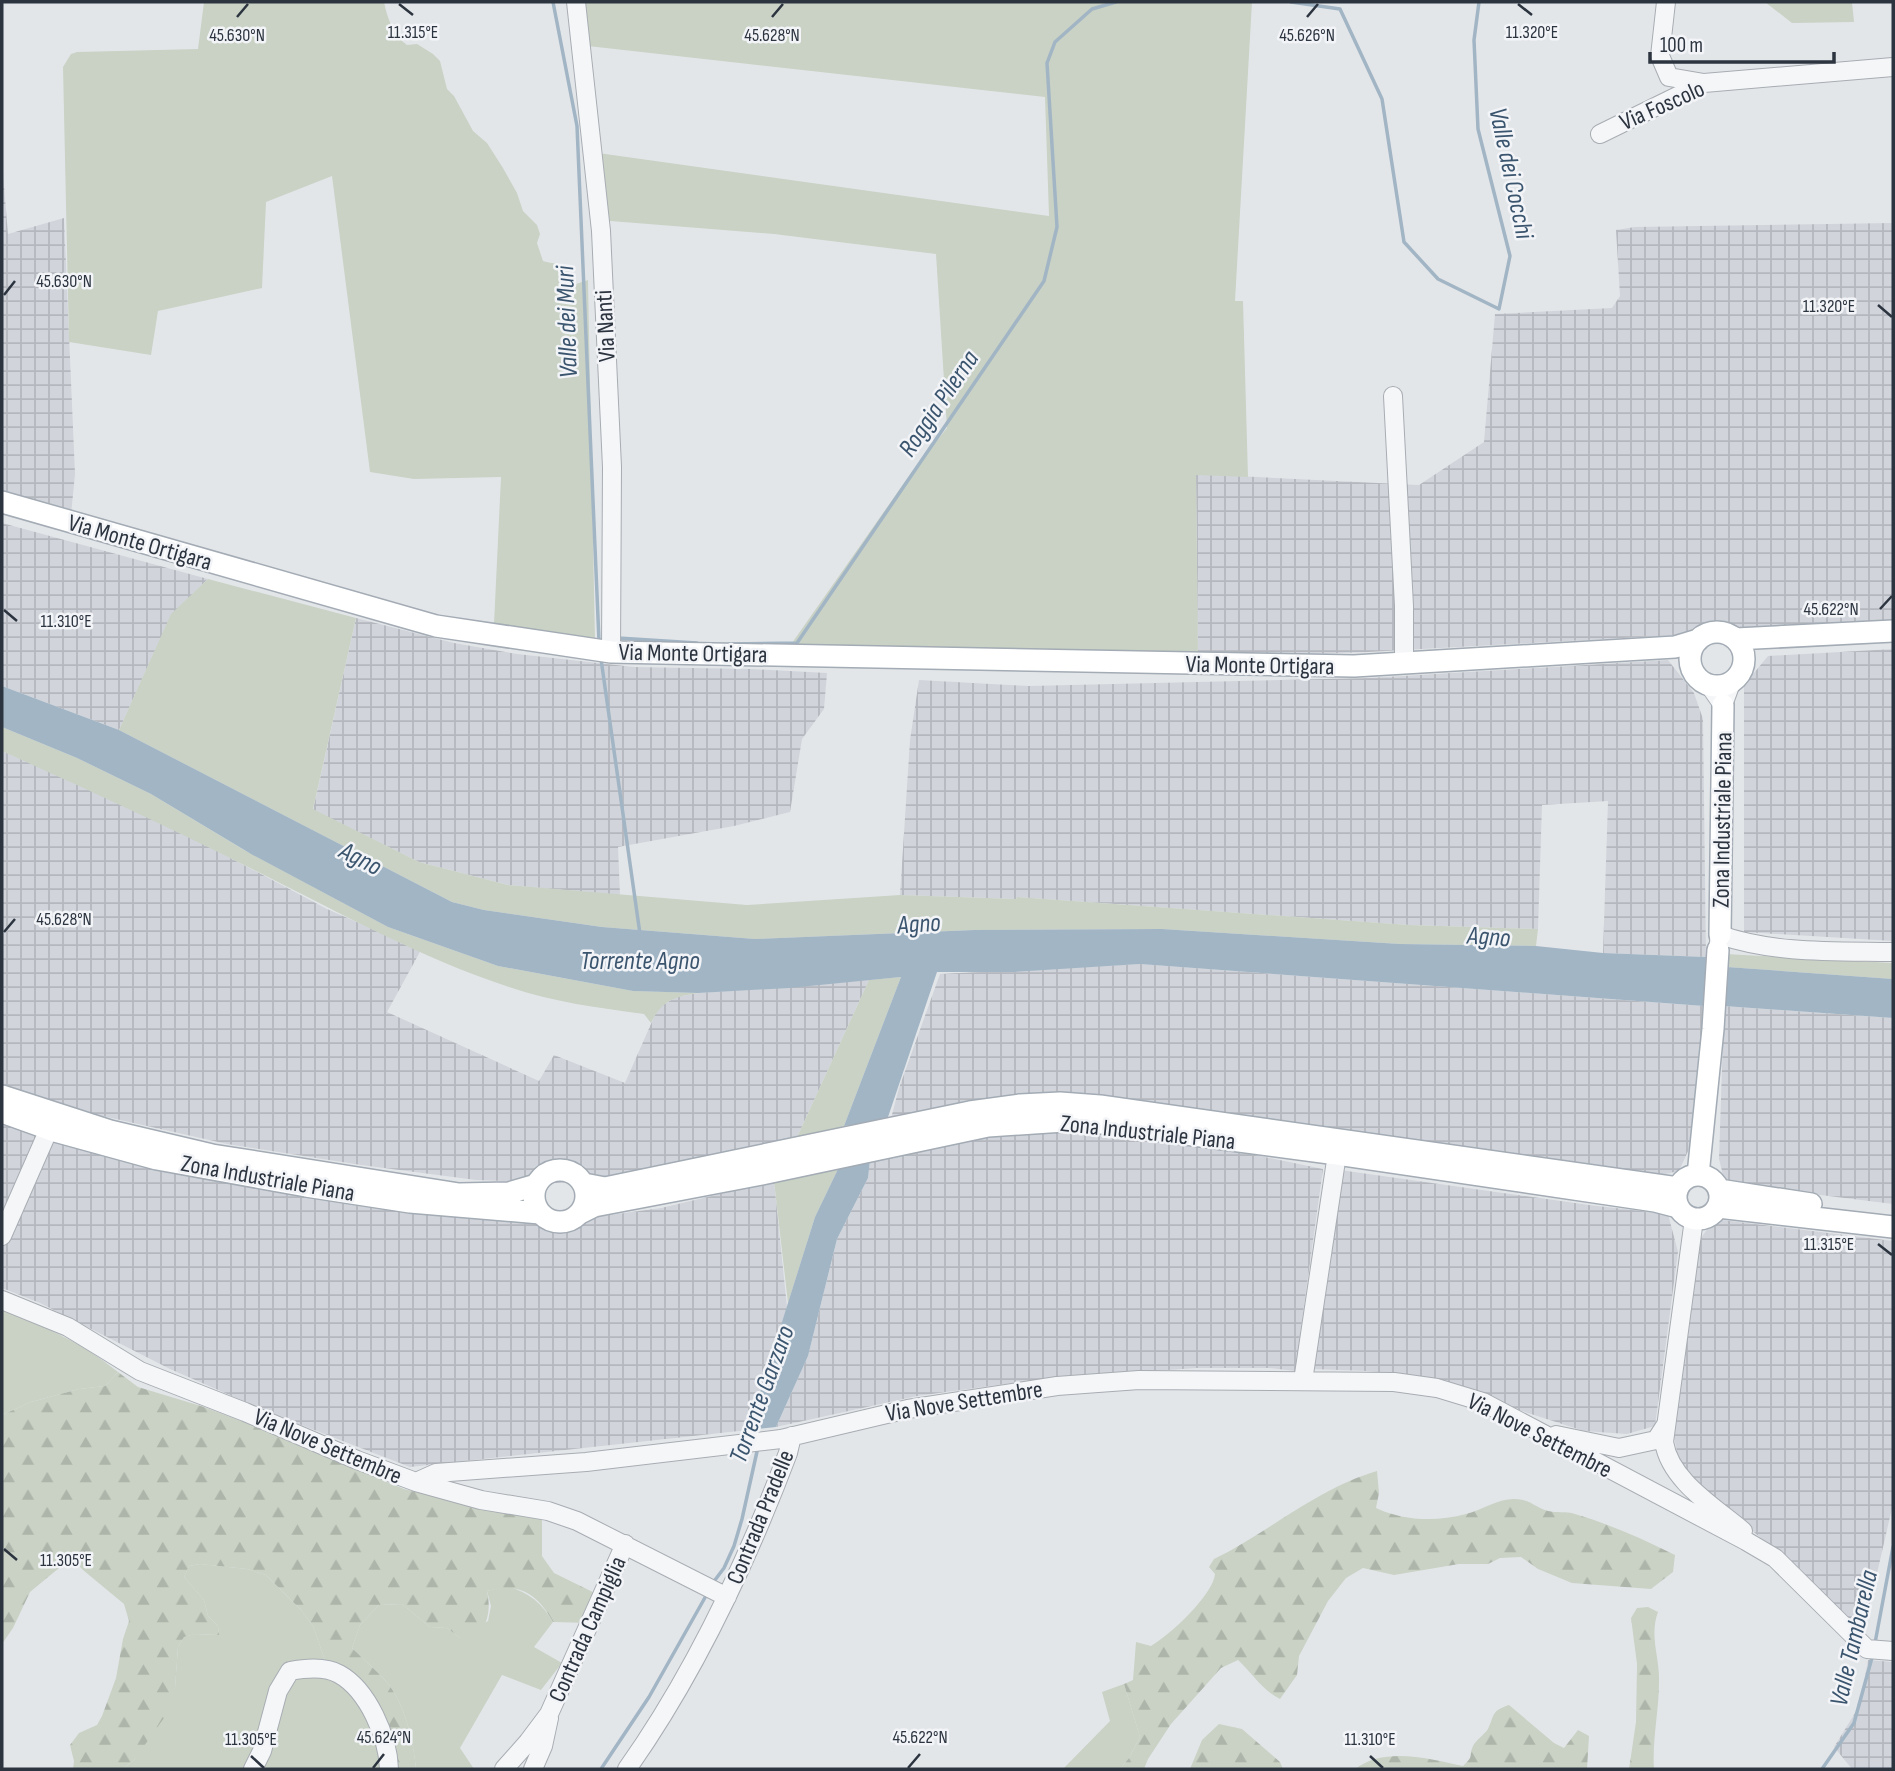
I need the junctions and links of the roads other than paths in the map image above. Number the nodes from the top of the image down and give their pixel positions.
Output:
1 (576, 2) edge
2 (1666, 2) edge
3 (1893, 66) edge
4 (1704, 83) junction
5 (1600, 134) dead end
6 (1393, 396) dead end
7 (2, 502) edge
8 (1893, 631) edge
9 (1698, 640) junction
10 (1675, 647) junction
11 (1740, 648) junction
12 (611, 652) junction
13 (1404, 663) junction
14 (1690, 665) junction
15 (1731, 683) junction
16 (1709, 685) junction
17 (1723, 705) junction
18 (1719, 943) junction
19 (1893, 952) edge
20 (2, 1096) edge
21 (2, 1112) edge
22 (49, 1129) junction
23 (854, 1146) junction
24 (1337, 1154) junction
25 (1699, 1175) junction
26 (584, 1184) junction
27 (536, 1185) junction
28 (1719, 1199) junction
29 (1683, 1205) junction
30 (540, 1213) junction
31 (580, 1213) junction
32 (1893, 1213) edge
33 (1893, 1227) edge
34 (2, 1236) edge
35 (2, 1300) edge
36 (1303, 1381) junction
37 (1668, 1422) junction
38 (1539, 1433) junction
39 (786, 1437) junction
40 (416, 1482) junction
41 (625, 1544) junction
42 (1775, 1558) junction
43 (727, 1597) junction
44 (1893, 1651) edge
45 (549, 1714) junction
46 (253, 1769) edge
47 (389, 1769) edge
48 (504, 1769) edge
49 (533, 1769) edge
50 (627, 1769) edge

1 - 12 street, Via Nanti
2 - 4 street
3 - 4 street, Via Foscolo
4 - 5 street, Via Foscolo
6 - 13 street
7 - 12 main road, Via Monte Ortigara
8 - 11 main road
9 - 10 main road, Via Monte Ortigara
9 - 11 main road
9 - 14 main road
10 - 13 main road, Via Monte Ortigara
10 - 14 main road
11 - 15 main road
12 - 13 main road, Via Monte Ortigara
14 - 16 main road
15 - 16 main road
15 - 17 street
16 - 17 street
17 - 18 main road, Zona Industriale Piana
18 - 19 street
18 - 25 main road, Zona Industriale Piana
20 - 27 main road, Zona Industriale Piana
21 - 22 main road, Zona Industriale Piana
22 - 30 main road, Zona Industriale Piana
22 - 34 street
23 - 24 main road, Zona Industriale Piana
23 - 26 main road, Zona Industriale Piana
23 - 29 main road, Zona Industriale Piana
23 - 31 main road, Zona Industriale Piana
24 - 29 main road, Zona Industriale Piana
24 - 36 street
25 - 28 main road
25 - 29 main road
26 - 27 main road
26 - 31 main road
27 - 30 main road
28 - 29 main road
28 - 32 main road
28 - 33 main road
29 - 37 street
30 - 31 main road
35 - 40 street, Via Nove Settembre
36 - 38 street, Via Nove Settembre
36 - 39 street, Via Nove Settembre
37 - 38 street
37 - 42 street
38 - 42 street, Via Nove Settembre
39 - 40 street, Via Nove Settembre
39 - 43 street, Contrada Pradelle
40 - 41 street
41 - 43 street
41 - 45 street, Contrada Campiglia
42 - 44 street, Via Nove Settembre
43 - 50 street, Contrada Pradelle
45 - 48 street, Contrada Campiglia
45 - 49 street, Contrada Campiglia
46 - 47 street

